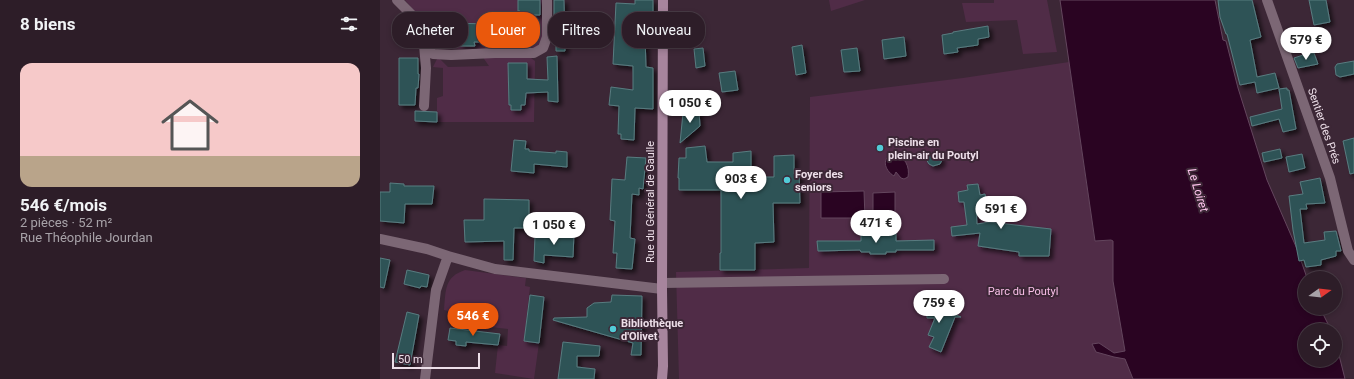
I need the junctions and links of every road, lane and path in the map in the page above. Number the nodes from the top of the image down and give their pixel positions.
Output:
1 (397, 0) edge
2 (547, 0) edge
3 (663, 0) edge
4 (1267, 0) edge
5 (409, 12) edge
6 (424, 48) edge
7 (427, 48) edge
8 (424, 106) dead end
9 (380, 239) edge
10 (448, 256) junction
11 (1354, 260) edge
12 (944, 279) dead end
13 (662, 286) junction
14 (425, 379) edge
15 (662, 379) edge

1 - 5 street
2 - 7 street
3 - 13 main road, Rue du Général de Gaulle
4 - 11 street, Sentier des Prés
6 - 8 street
9 - 10 street
10 - 13 street
10 - 14 street
12 - 13 street
13 - 15 main road, Rue du Général de Gaulle

